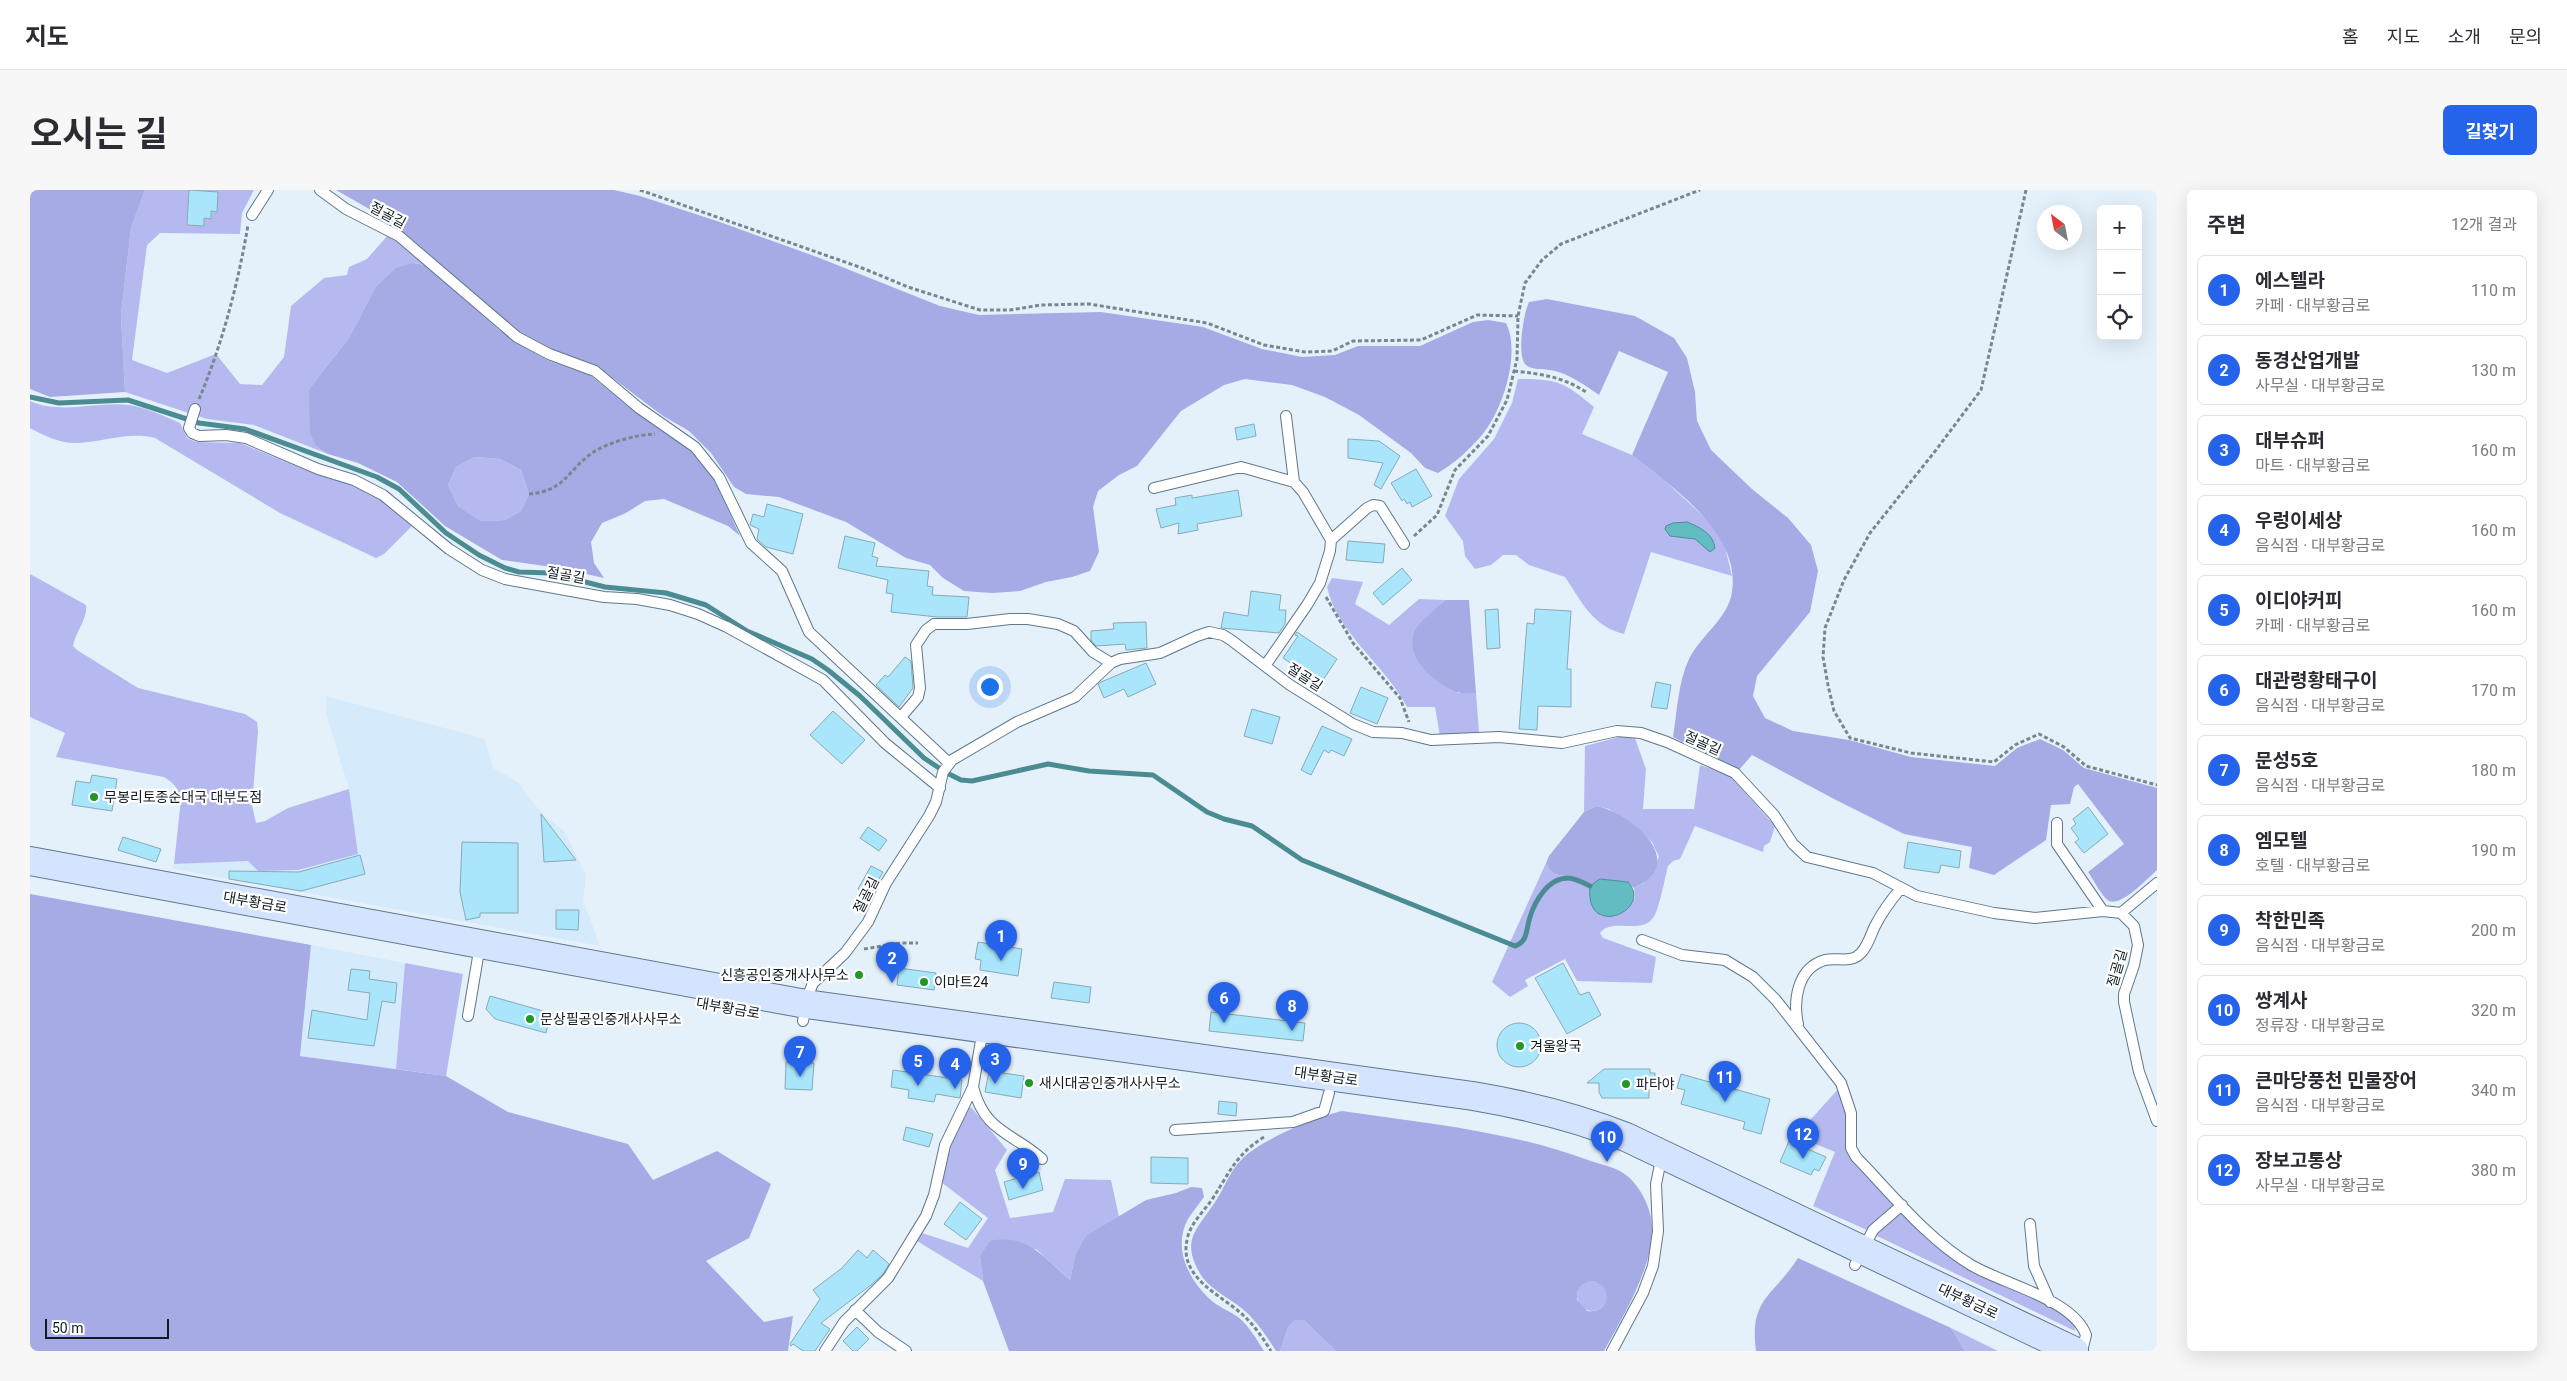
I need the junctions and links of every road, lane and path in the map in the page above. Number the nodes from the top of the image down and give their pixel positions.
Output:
1 (268, 190) edge
2 (320, 190) edge
3 (640, 190) edge
4 (1700, 190) edge
5 (2026, 190) edge
6 (252, 215) joint
7 (1518, 316) junction
8 (1514, 371) junction
9 (1586, 392) dead end
10 (195, 409) joint
11 (1286, 416) dead end
12 (678, 434) junction
13 (1294, 482) junction
14 (1154, 488) dead end
15 (529, 494) dead end
16 (1331, 540) junction
17 (1404, 544) joint
18 (1320, 583) junction
19 (1111, 663) junction
20 (1265, 666) junction
21 (901, 717) junction
22 (1413, 737) junction
23 (949, 763) junction
24 (2157, 785) edge
25 (940, 788) junction
26 (2057, 824) dead end
27 (30, 862) edge
28 (30, 879) edge
29 (2157, 883) edge
30 (1901, 888) junction
31 (2103, 911) junction
32 (2121, 913) junction
33 (1642, 940) dead end
34 (918, 943) dead end
35 (478, 953) junction
36 (845, 954) junction
37 (805, 1013) junction
38 (468, 1016) dead end
39 (1798, 1025) junction
40 (981, 1037) junction
41 (973, 1087) junction
42 (1329, 1093) junction
43 (1293, 1122) junction
44 (2157, 1122) edge
45 (1175, 1130) dead end
46 (1042, 1159) dead end
47 (1660, 1163) junction
48 (1902, 1205) junction
49 (2030, 1224) dead end
50 (1859, 1258) junction
51 (2050, 1302) junction
52 (856, 1310) junction
53 (825, 1351) edge
54 (906, 1351) edge
55 (1271, 1351) edge
56 (1612, 1351) edge
57 (2034, 1351) edge
58 (2074, 1351) edge
59 (2082, 1351) edge

1 - 6 lane
2 - 12 lane, 절골길
3 - 7 path
4 - 7 path
5 - 24 path
6 - 10 path
7 - 8 path
8 - 9 path
8 - 17 path
10 - 25 lane, 절골길
11 - 13 lane
12 - 15 path
12 - 21 lane, 절골길
13 - 14 lane
13 - 16 lane
16 - 17 lane
16 - 18 lane, 절골길
18 - 20 lane, 절골길
18 - 22 path
19 - 20 lane, 절골길
19 - 21 lane
19 - 23 lane, 절골길
20 - 22 lane, 절골길
21 - 23 lane, 절골길
22 - 30 lane, 절골길
23 - 25 lane, 절골길
25 - 36 lane, 절골길
26 - 31 lane
27 - 35 main road, 대부황금로
28 - 35 main road, 대부황금로
29 - 32 lane
30 - 31 lane, 절골길
30 - 39 lane
31 - 32 lane, 절골길
32 - 44 lane, 절골길
33 - 39 lane
34 - 36 path
35 - 37 main road, 대부황금로
35 - 38 lane
36 - 37 lane, 절골길
37 - 40 main road, 대부황금로
39 - 48 lane
40 - 41 lane
40 - 42 main road, 대부황금로
40 - 47 main road, 대부황금로
41 - 46 lane
41 - 52 lane
42 - 43 lane
42 - 47 main road, 대부황금로
43 - 45 lane
43 - 55 path
47 - 50 main road, 대부황금로
47 - 56 lane
48 - 50 lane
48 - 51 lane
49 - 51 lane
50 - 57 main road, 대부황금로
50 - 58 main road, 대부황금로
51 - 59 lane
52 - 53 lane
52 - 54 lane

